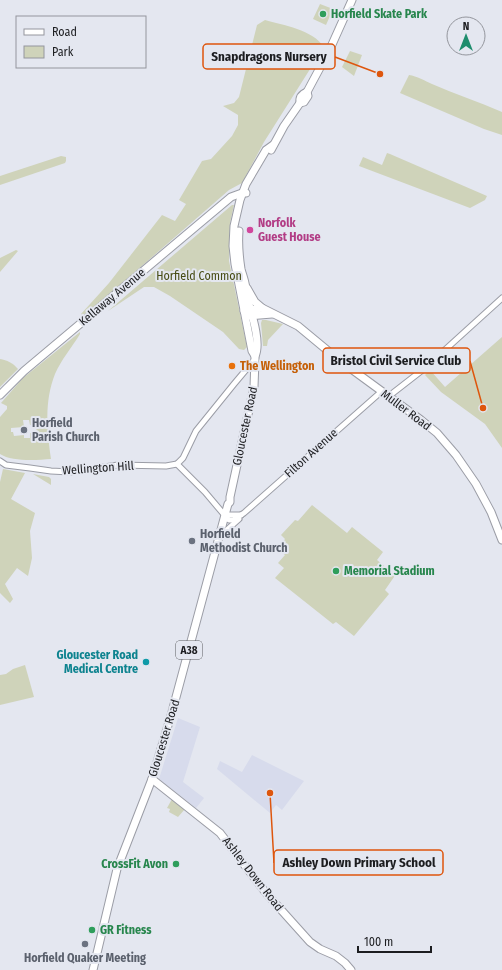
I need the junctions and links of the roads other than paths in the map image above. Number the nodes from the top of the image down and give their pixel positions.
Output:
1 (352, 0) edge
2 (243, 197) junction
3 (246, 288) junction
4 (502, 298) edge
5 (262, 308) junction
6 (248, 313) junction
7 (272, 314) junction
8 (255, 358) junction
9 (382, 391) junction
10 (0, 395) edge
11 (389, 396) junction
12 (0, 461) edge
13 (177, 464) junction
14 (225, 515) junction
15 (242, 515) junction
16 (219, 537) junction
17 (502, 540) edge
18 (152, 779) junction
19 (93, 970) edge
20 (351, 970) edge

1 - 2 main road, Gloucester Road / A38
2 - 3 main road, Gloucester Road / A38
2 - 6 main road, Gloucester Road / A38
2 - 10 main road, Kellaway Avenue
3 - 5 main road, Muller Road
3 - 6 main road, Gloucester Road / A38
4 - 11 street
5 - 6 main road
5 - 7 main road, Muller Road
6 - 7 main road
6 - 8 main road, Gloucester Road / A38
7 - 9 main road, Muller Road
8 - 13 street
8 - 14 main road, Gloucester Road / A38
9 - 11 main road, Muller Road
9 - 15 street, Filton Avenue
11 - 17 main road, Muller Road
12 - 13 street, Wellington Hill
13 - 14 street
14 - 15 street
14 - 16 main road, Gloucester Road / A38
15 - 16 street, Filton Avenue
16 - 18 main road, Gloucester Road / A38
18 - 19 main road, Gloucester Road / A38
18 - 20 main road, Ashley Down Road

